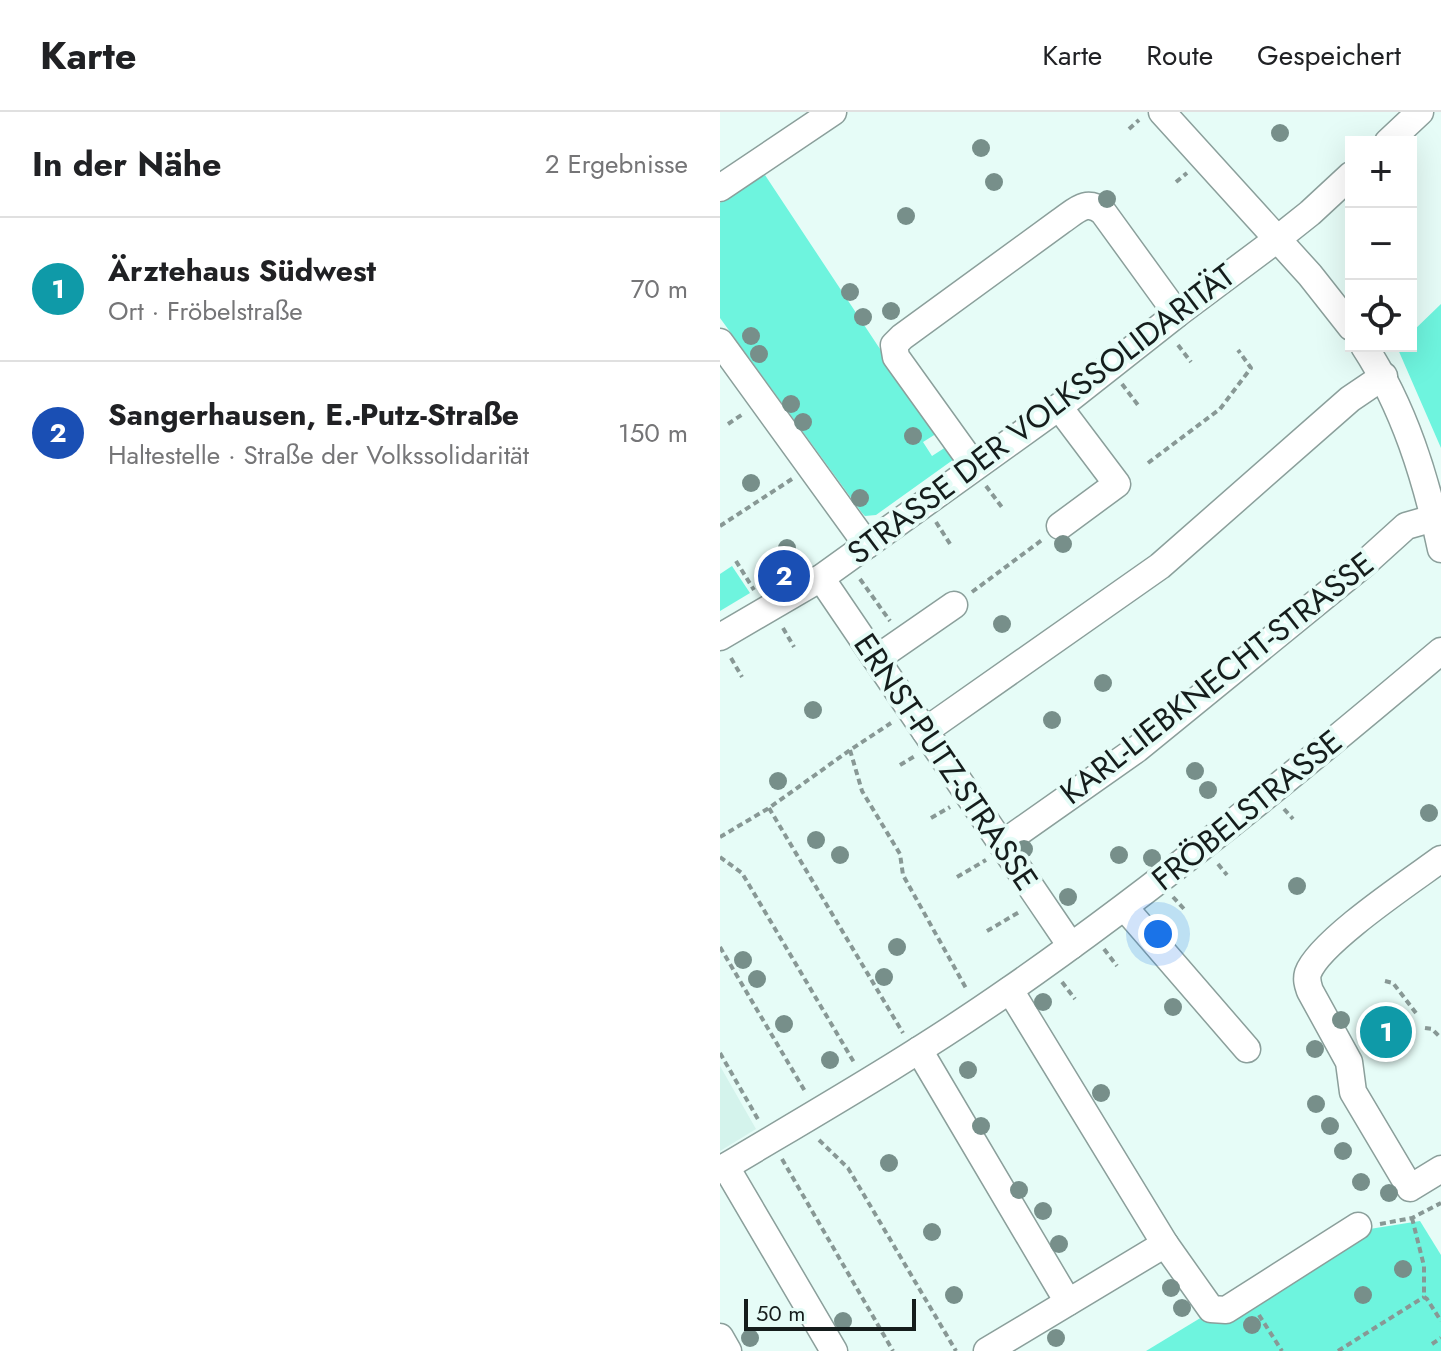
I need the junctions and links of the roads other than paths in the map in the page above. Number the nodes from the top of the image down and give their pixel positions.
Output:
1 (833, 112) edge
2 (1153, 114) edge
3 (1345, 181) edge
4 (720, 188) edge
5 (1276, 240) junction
6 (1177, 314) junction
7 (1345, 319) edge
8 (720, 342) edge
9 (1368, 352) edge
10 (1384, 376) junction
11 (1059, 407) junction
12 (980, 476) junction
13 (1434, 518) junction
14 (1060, 526) road end
15 (867, 545) junction
16 (1441, 549) edge
17 (821, 578) junction
18 (954, 605) road end
19 (723, 644) edge
20 (1441, 651) edge
21 (876, 659) junction
22 (918, 721) junction
23 (1003, 846) junction
24 (1441, 859) edge
25 (1125, 908) junction
26 (1071, 946) junction
27 (1010, 990) junction
28 (1247, 1049) dead end
29 (919, 1050) junction
30 (723, 1168) edge
31 (1441, 1169) edge
32 (1358, 1226) road end
33 (1165, 1244) junction
34 (1068, 1302) junction
35 (720, 1337) edge
36 (728, 1351) edge
37 (834, 1351) edge
38 (987, 1351) edge

1 - 4 street
2 - 5 street
3 - 5 street, STRASSE DER VOLKSSOLIDARITÄT
5 - 6 street, STRASSE DER VOLKSSOLIDARITÄT
5 - 7 street
6 - 11 street, STRASSE DER VOLKSSOLIDARITÄT
6 - 12 street
8 - 15 street
9 - 10 street
10 - 13 street
10 - 22 street
11 - 12 street, STRASSE DER VOLKSSOLIDARITÄT
11 - 14 street
12 - 15 street, STRASSE DER VOLKSSOLIDARITÄT
13 - 16 street
13 - 23 street, KARL-LIEBKNECHT-STRASSE
15 - 17 street, STRASSE DER VOLKSSOLIDARITÄT
17 - 19 street, STRASSE DER VOLKSSOLIDARITÄT
17 - 21 street, ERNST-PUTZ-STRASSE
18 - 21 street
20 - 25 street, FRÖBELSTRASSE
21 - 22 street, ERNST-PUTZ-STRASSE
22 - 23 street, ERNST-PUTZ-STRASSE
23 - 26 street, ERNST-PUTZ-STRASSE
24 - 31 street
25 - 26 street, FRÖBELSTRASSE
25 - 28 street
26 - 27 street, FRÖBELSTRASSE
27 - 29 street, FRÖBELSTRASSE
27 - 33 street
29 - 30 street, FRÖBELSTRASSE
29 - 34 street
30 - 37 street
32 - 33 street
33 - 34 street
34 - 38 street
35 - 36 street

